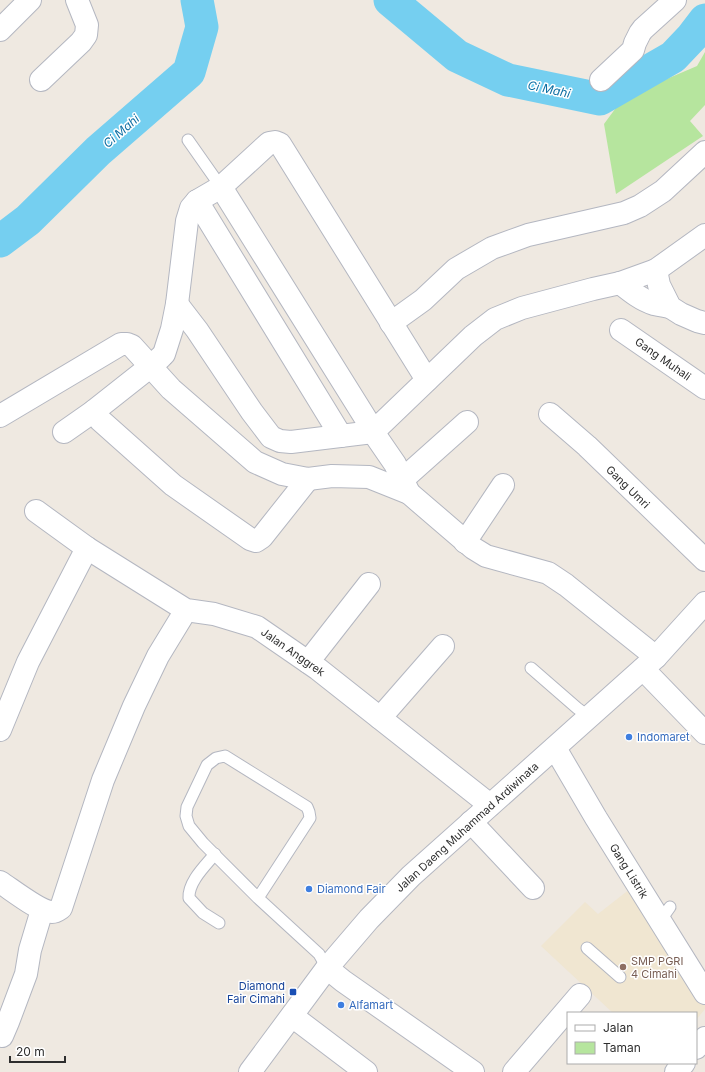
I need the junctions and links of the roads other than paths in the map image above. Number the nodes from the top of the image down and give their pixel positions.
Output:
1 (30, 0) edge
2 (77, 0) edge
3 (676, 0) edge
4 (0, 30) edge
5 (41, 80) dead end
6 (601, 80) dead end
7 (188, 140) dead end
8 (705, 152) edge
9 (221, 187) junction
10 (197, 202) junction
11 (705, 236) edge
12 (656, 270) junction
13 (620, 283) junction
14 (177, 304) junction
15 (670, 307) junction
16 (391, 323) junction
17 (705, 323) edge
18 (197, 330) junction
19 (621, 330) dead end
20 (158, 360) junction
21 (427, 380) junction
22 (705, 388) edge
23 (94, 411) junction
24 (550, 414) dead end
25 (0, 416) edge
26 (467, 422) dead end
27 (64, 432) dead end
28 (373, 432) junction
29 (341, 436) junction
30 (308, 479) junction
31 (503, 485) dead end
32 (405, 486) junction
33 (36, 511) dead end
34 (465, 542) junction
35 (87, 548) junction
36 (705, 560) edge
37 (369, 584) dead end
38 (705, 603) edge
39 (186, 610) junction
40 (442, 646) dead end
41 (308, 662) junction
42 (650, 663) junction
43 (531, 668) dead end
44 (589, 717) junction
45 (380, 718) junction
46 (0, 730) edge
47 (705, 732) edge
48 (555, 748) junction
49 (490, 806) junction
50 (471, 822) junction
51 (215, 854) junction
52 (0, 882) edge
53 (533, 888) dead end
54 (258, 898) junction
55 (42, 910) junction
56 (219, 923) dead end
57 (588, 948) dead end
58 (327, 968) junction
59 (620, 977) dead end
60 (584, 990) dead end
61 (705, 993) edge
62 (292, 1016) junction
63 (2, 1036) dead end
64 (705, 1038) edge
65 (697, 1047) edge
66 (683, 1064) edge
67 (256, 1070) edge
68 (366, 1072) edge
69 (473, 1072) edge
70 (514, 1072) edge
71 (676, 1072) edge

1 - 4 street
2 - 5 street
3 - 6 street
7 - 9 lane
8 - 16 street
9 - 10 street
9 - 16 street
9 - 28 street
10 - 14 street
10 - 29 street
11 - 12 street
12 - 13 street
12 - 15 street
13 - 15 street
13 - 21 street
14 - 18 street
14 - 20 street
15 - 17 street
16 - 21 street
18 - 20 street
18 - 29 street
19 - 22 street, Gang Muhali
20 - 23 street
20 - 25 street
20 - 30 street
21 - 28 street
23 - 27 street
23 - 30 street
24 - 36 street, Gang Umri
26 - 32 street
28 - 29 street
28 - 32 street
30 - 32 street
31 - 34 street
32 - 34 street
33 - 35 street, Jalan Anggrek
34 - 42 street
35 - 39 street, Jalan Anggrek
35 - 46 street
37 - 41 street
38 - 42 street, Jalan Daeng Muhammad Ardiwinata
39 - 41 street, Jalan Anggrek
39 - 55 street
40 - 45 street
41 - 45 street, Jalan Anggrek
42 - 44 street, Jalan Daeng Muhammad Ardiwinata
42 - 47 street
43 - 44 lane
44 - 48 street, Jalan Daeng Muhammad Ardiwinata
45 - 49 street, Jalan Anggrek
48 - 49 street, Jalan Daeng Muhammad Ardiwinata
48 - 61 street, Gang Listrik
49 - 50 street, Jalan Daeng Muhammad Ardiwinata
50 - 53 street
50 - 58 street, Jalan Daeng Muhammad Ardiwinata
51 - 54 lane
51 - 54 lane
51 - 56 lane
52 - 55 street
54 - 58 lane
55 - 63 street
57 - 59 lane
58 - 62 street, Jalan Daeng Muhammad Ardiwinata
58 - 69 street
60 - 70 street
62 - 67 street, Jalan Daeng Muhammad Ardiwinata
62 - 68 street
64 - 65 street
66 - 71 street

